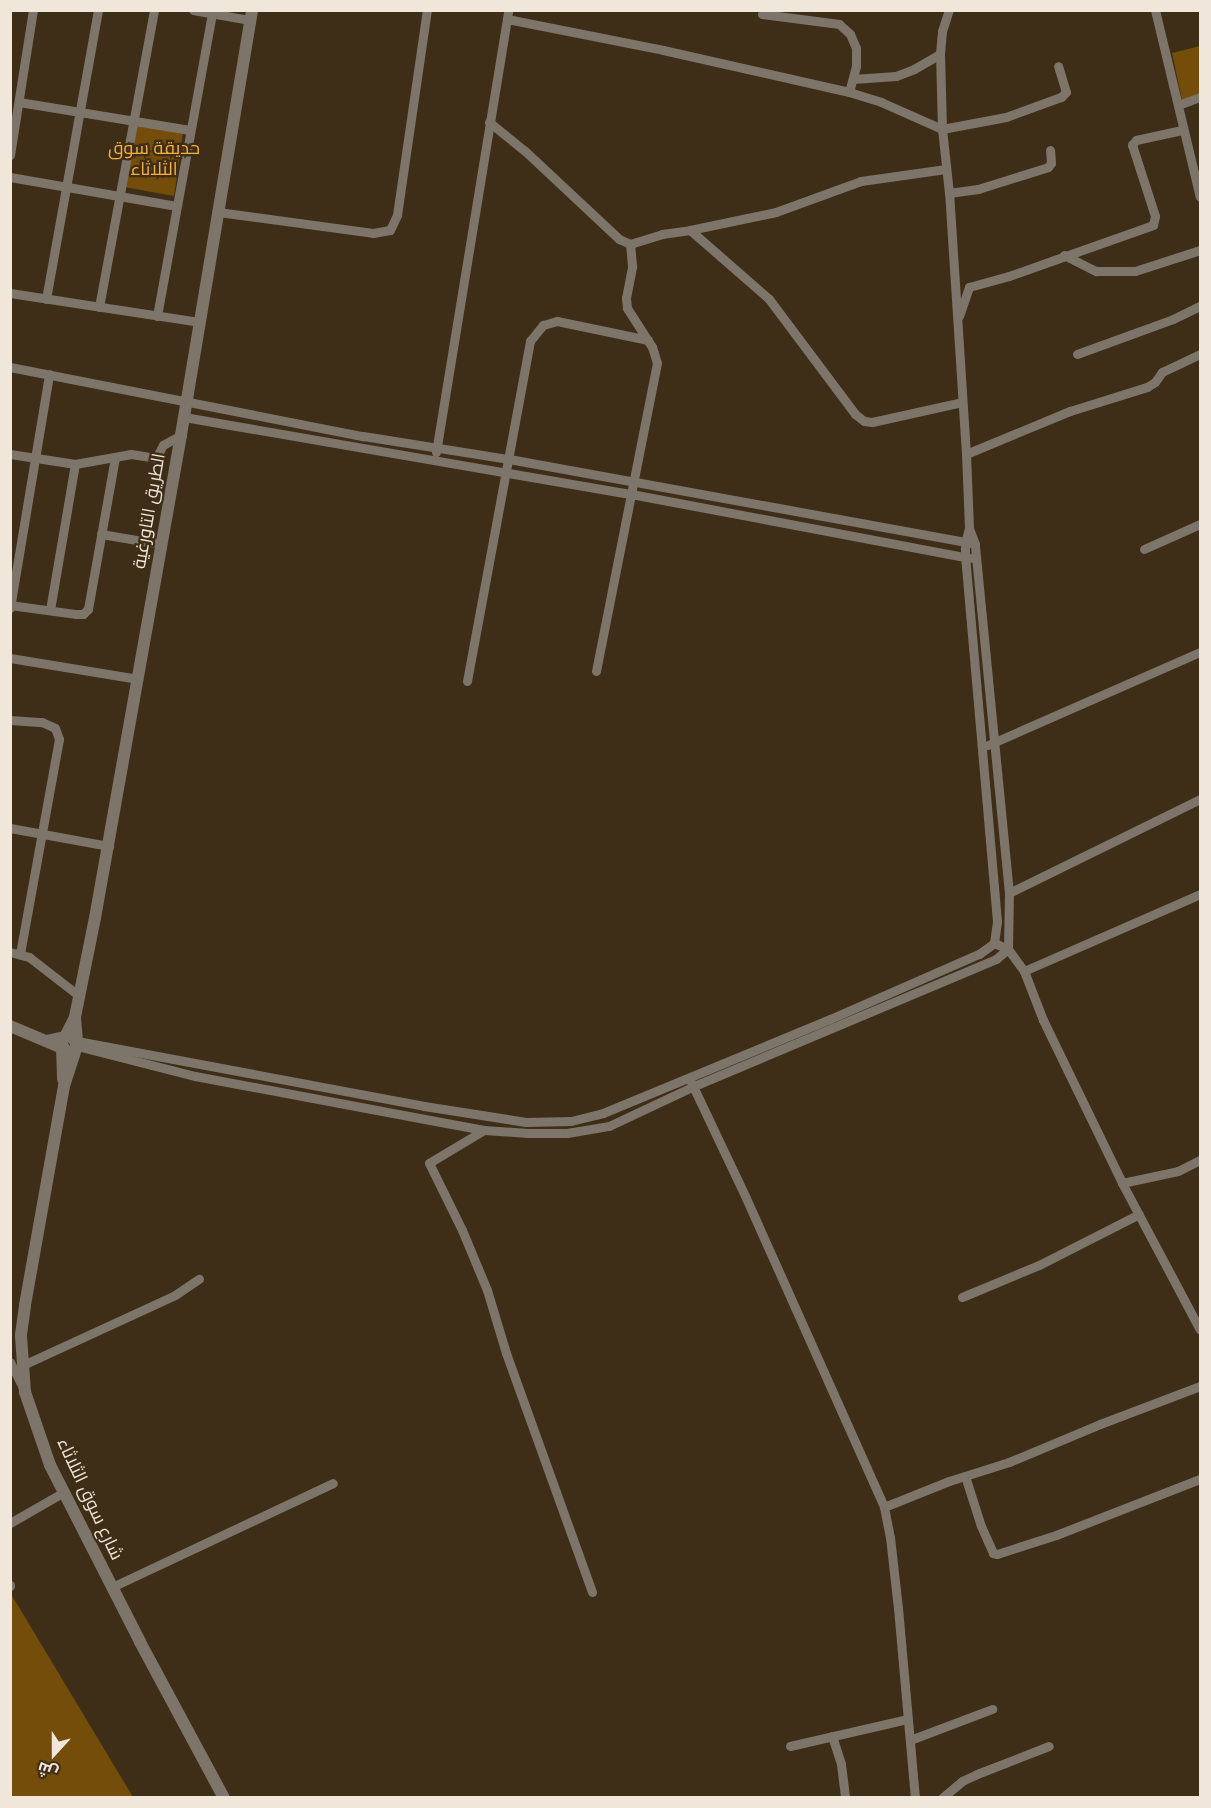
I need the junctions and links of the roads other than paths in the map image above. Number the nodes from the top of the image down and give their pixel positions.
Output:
1 (33, 10) edge
2 (98, 10) edge
3 (154, 10) edge
4 (193, 10) edge
5 (427, 10) edge
6 (949, 10) edge
7 (1155, 10) edge
8 (212, 13) junction
9 (762, 14) dead end
10 (251, 15) edge
11 (508, 15) edge
12 (940, 54) junction
13 (1058, 66) dead end
14 (853, 79) junction
15 (849, 92) junction
16 (1200, 98) edge
17 (19, 102) junction
18 (1178, 105) junction
19 (80, 112) junction
20 (133, 122) junction
21 (489, 122) junction
22 (942, 129) junction
23 (190, 130) junction
24 (1182, 130) junction
25 (1050, 150) dead end
26 (10, 155) edge
27 (946, 169) junction
28 (10, 177) edge
29 (66, 187) junction
30 (949, 193) junction
31 (120, 196) junction
32 (1200, 197) edge
33 (176, 206) junction
34 (218, 212) junction
35 (690, 230) junction
36 (630, 244) junction
37 (1200, 250) edge
38 (1064, 255) junction
39 (10, 293) edge
40 (46, 299) junction
41 (1200, 306) edge
42 (99, 307) junction
43 (157, 316) junction
44 (958, 320) junction
45 (199, 322) junction
46 (648, 340) junction
47 (1077, 354) dead end
48 (1200, 354) edge
49 (10, 367) edge
50 (49, 374) junction
51 (186, 402) junction
52 (962, 402) junction
53 (184, 417) junction
54 (181, 435) junction
55 (436, 447) junction
56 (10, 454) edge
57 (966, 454) junction
58 (115, 458) junction
59 (34, 459) junction
60 (509, 459) junction
61 (434, 460) junction
62 (75, 464) junction
63 (507, 473) junction
64 (634, 482) junction
65 (631, 494) junction
66 (1200, 524) edge
67 (101, 534) junction
68 (970, 543) junction
69 (161, 544) junction
70 (1144, 549) dead end
71 (965, 558) junction
72 (976, 559) junction
73 (11, 606) edge
74 (50, 610) junction
75 (1200, 652) edge
76 (10, 657) edge
77 (596, 671) dead end
78 (138, 679) junction
79 (467, 681) dead end
80 (10, 720) edge
81 (994, 743) junction
82 (982, 747) junction
83 (1200, 799) edge
84 (10, 828) edge
85 (41, 833) junction
86 (108, 846) junction
87 (1009, 893) junction
88 (1200, 894) edge
89 (994, 943) junction
90 (1008, 949) junction
91 (15, 953) edge
92 (1024, 971) junction
93 (78, 995) junction
94 (852, 1009) junction
95 (857, 1019) junction
96 (10, 1026) edge
97 (71, 1044) junction
98 (687, 1076) junction
99 (324, 1086) junction
100 (694, 1086) junction
101 (322, 1101) junction
102 (484, 1130) junction
103 (1200, 1160) edge
104 (1122, 1183) junction
105 (1140, 1214) junction
106 (199, 1279) dead end
107 (962, 1297) dead end
108 (1200, 1330) edge
109 (17, 1363) edge
110 (1200, 1386) edge
111 (965, 1476) junction
112 (1200, 1479) edge
113 (333, 1483) dead end
114 (64, 1492) junction
115 (884, 1507) junction
116 (10, 1523) edge
117 (112, 1587) junction
118 (592, 1592) dead end
119 (992, 1709) dead end
120 (908, 1719) junction
121 (832, 1736) junction
122 (910, 1740) junction
123 (790, 1746) dead end
124 (1049, 1746) dead end
125 (224, 1797) edge
126 (845, 1797) edge
127 (915, 1797) edge
128 (942, 1797) edge

1 - 17 street
2 - 19 street
3 - 20 street
4 - 8 street
5 - 34 street
6 - 12 street
7 - 18 street
8 - 10 street
8 - 23 street
9 - 14 street
10 - 34 street, الطريق التاورغية
11 - 15 street
11 - 21 street
12 - 14 street
12 - 22 street
13 - 22 street
14 - 15 street
15 - 22 street
16 - 18 street
17 - 19 street
17 - 26 street
18 - 24 street
19 - 20 street
19 - 29 street
20 - 23 street
20 - 31 street
21 - 36 street
21 - 55 street
22 - 27 street
23 - 33 street
24 - 32 street
24 - 38 street
25 - 30 street
27 - 30 street
27 - 35 street
28 - 29 street
29 - 31 street
29 - 40 street
30 - 44 street
31 - 33 street
31 - 42 street
33 - 43 street
34 - 45 street, الطريق التاورغية
35 - 36 street
35 - 52 street
36 - 46 street
37 - 38 street
38 - 44 street
39 - 40 street
40 - 42 street
41 - 47 street
42 - 43 street
43 - 45 street
44 - 52 street
45 - 51 street, الطريق التاورغية
46 - 60 street
46 - 64 street
48 - 57 street
49 - 50 street
50 - 51 street
50 - 59 street
51 - 53 street, الطريق التاورغية
51 - 55 street
52 - 57 street
53 - 54 street, الطريق التاورغية
53 - 61 street
54 - 58 street
54 - 69 street, الطريق التاورغية
55 - 60 street
55 - 61 street
56 - 59 street
57 - 68 street
58 - 62 street
58 - 67 street
59 - 62 street
59 - 73 street
60 - 63 street
60 - 64 street
61 - 63 street
62 - 74 street
63 - 65 street
63 - 79 street
64 - 65 street
64 - 68 street
65 - 71 street
65 - 77 street
66 - 70 street
67 - 69 street
67 - 74 street
68 - 71 street
68 - 72 street
69 - 78 street, الطريق التاورغية
71 - 72 street
71 - 82 street
72 - 81 street
73 - 74 street
75 - 81 street
76 - 78 street
78 - 86 street, الطريق التاورغية
80 - 85 street
81 - 82 street
81 - 87 street
82 - 89 street
83 - 87 street
84 - 85 street
85 - 86 street
85 - 91 street
86 - 93 street, الطريق التاورغية
87 - 90 street
88 - 92 street
89 - 90 street
89 - 94 street
90 - 92 street
90 - 95 street
91 - 93 street
92 - 104 street
93 - 97 street, الطريق التاورغية
94 - 95 street
94 - 98 street
95 - 100 street
96 - 97 street
97 - 99 street
97 - 101 street
97 - 109 street, شارع سوق الثلاثاء
98 - 99 street
98 - 100 street
99 - 101 street
100 - 102 street
100 - 115 street
101 - 102 street
102 - 118 street
103 - 104 street
104 - 105 street
105 - 107 street
105 - 108 street
106 - 109 street
109 - 114 street, شارع سوق الثلاثاء
110 - 111 street
111 - 112 street
111 - 115 street
113 - 117 street
114 - 116 street
114 - 117 street, شارع سوق الثلاثاء
115 - 120 street
117 - 125 street, شارع سوق الثلاثاء
119 - 122 street
120 - 121 street
120 - 122 street
121 - 123 street
121 - 126 street
122 - 127 street
124 - 128 street

